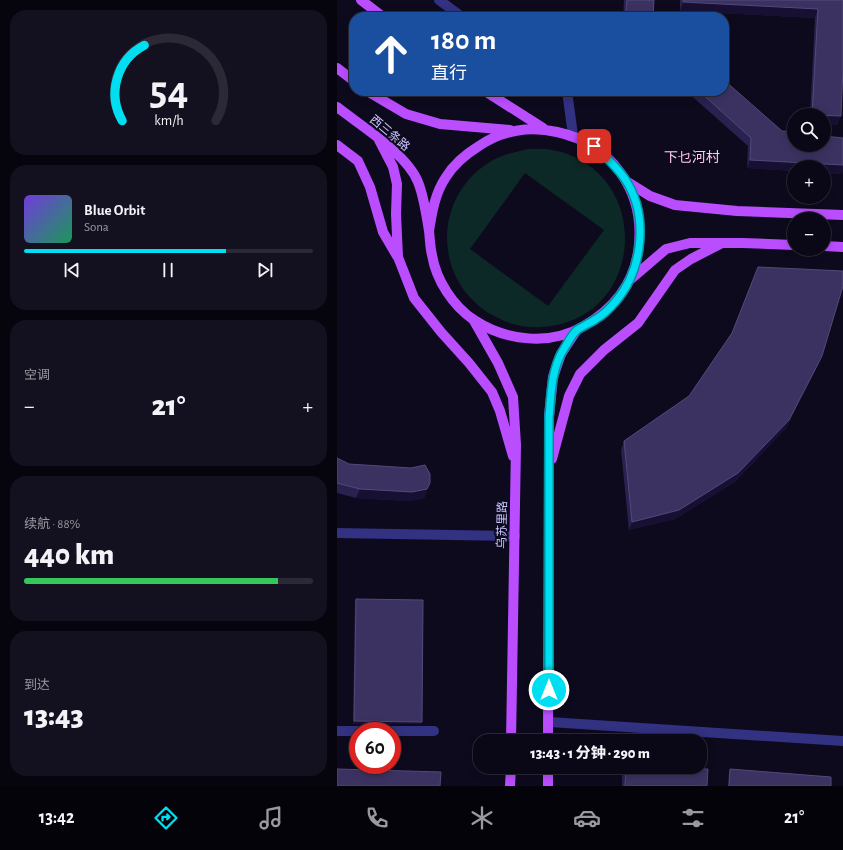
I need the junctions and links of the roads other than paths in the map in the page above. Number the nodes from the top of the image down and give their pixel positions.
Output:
1 (361, 0) edge
2 (439, 0) edge
3 (377, 12) edge
4 (455, 12) edge
5 (337, 68) edge
6 (349, 77) edge
7 (375, 96) edge
8 (493, 96) edge
9 (568, 96) edge
10 (337, 107) edge
11 (545, 129) junction
12 (516, 130) junction
13 (573, 136) junction
14 (377, 137) junction
15 (337, 145) edge
16 (626, 181) junction
17 (843, 215) edge
18 (429, 232) junction
19 (721, 243) junction
20 (787, 245) edge
21 (831, 246) edge
22 (843, 247) edge
23 (401, 264) junction
24 (629, 280) junction
25 (473, 319) junction
26 (576, 330) junction
27 (516, 467) junction
28 (549, 471) junction
29 (337, 533) edge
30 (515, 536) junction
31 (549, 722) junction
32 (337, 731) edge
33 (349, 731) edge
34 (401, 731) edge
35 (434, 731) dead end
36 (511, 734) edge
37 (548, 734) edge
38 (843, 741) edge
39 (511, 774) edge
40 (548, 774) edge
41 (511, 786) edge
42 (548, 786) edge

1 - 3 main road
2 - 4 street
5 - 6 main road
7 - 12 main road, 西三条路
8 - 11 main road
9 - 13 street
10 - 14 main road, 西三条路
11 - 12 main road
11 - 13 main road
12 - 18 main road
13 - 16 main road
14 - 18 main road, 西三条路
14 - 23 main road
15 - 23 main road
16 - 17 main road
16 - 24 main road
18 - 25 main road
19 - 20 main road
19 - 24 main road
19 - 28 main road
21 - 22 main road
23 - 27 main road
24 - 26 main road
25 - 26 main road
25 - 27 main road, 乌苏里路
26 - 28 main road
27 - 30 main road, 乌苏里路
28 - 31 main road
29 - 30 street
30 - 36 main road, 乌苏里路
31 - 37 main road
31 - 38 street
32 - 33 street
34 - 35 street
39 - 41 main road
40 - 42 main road

